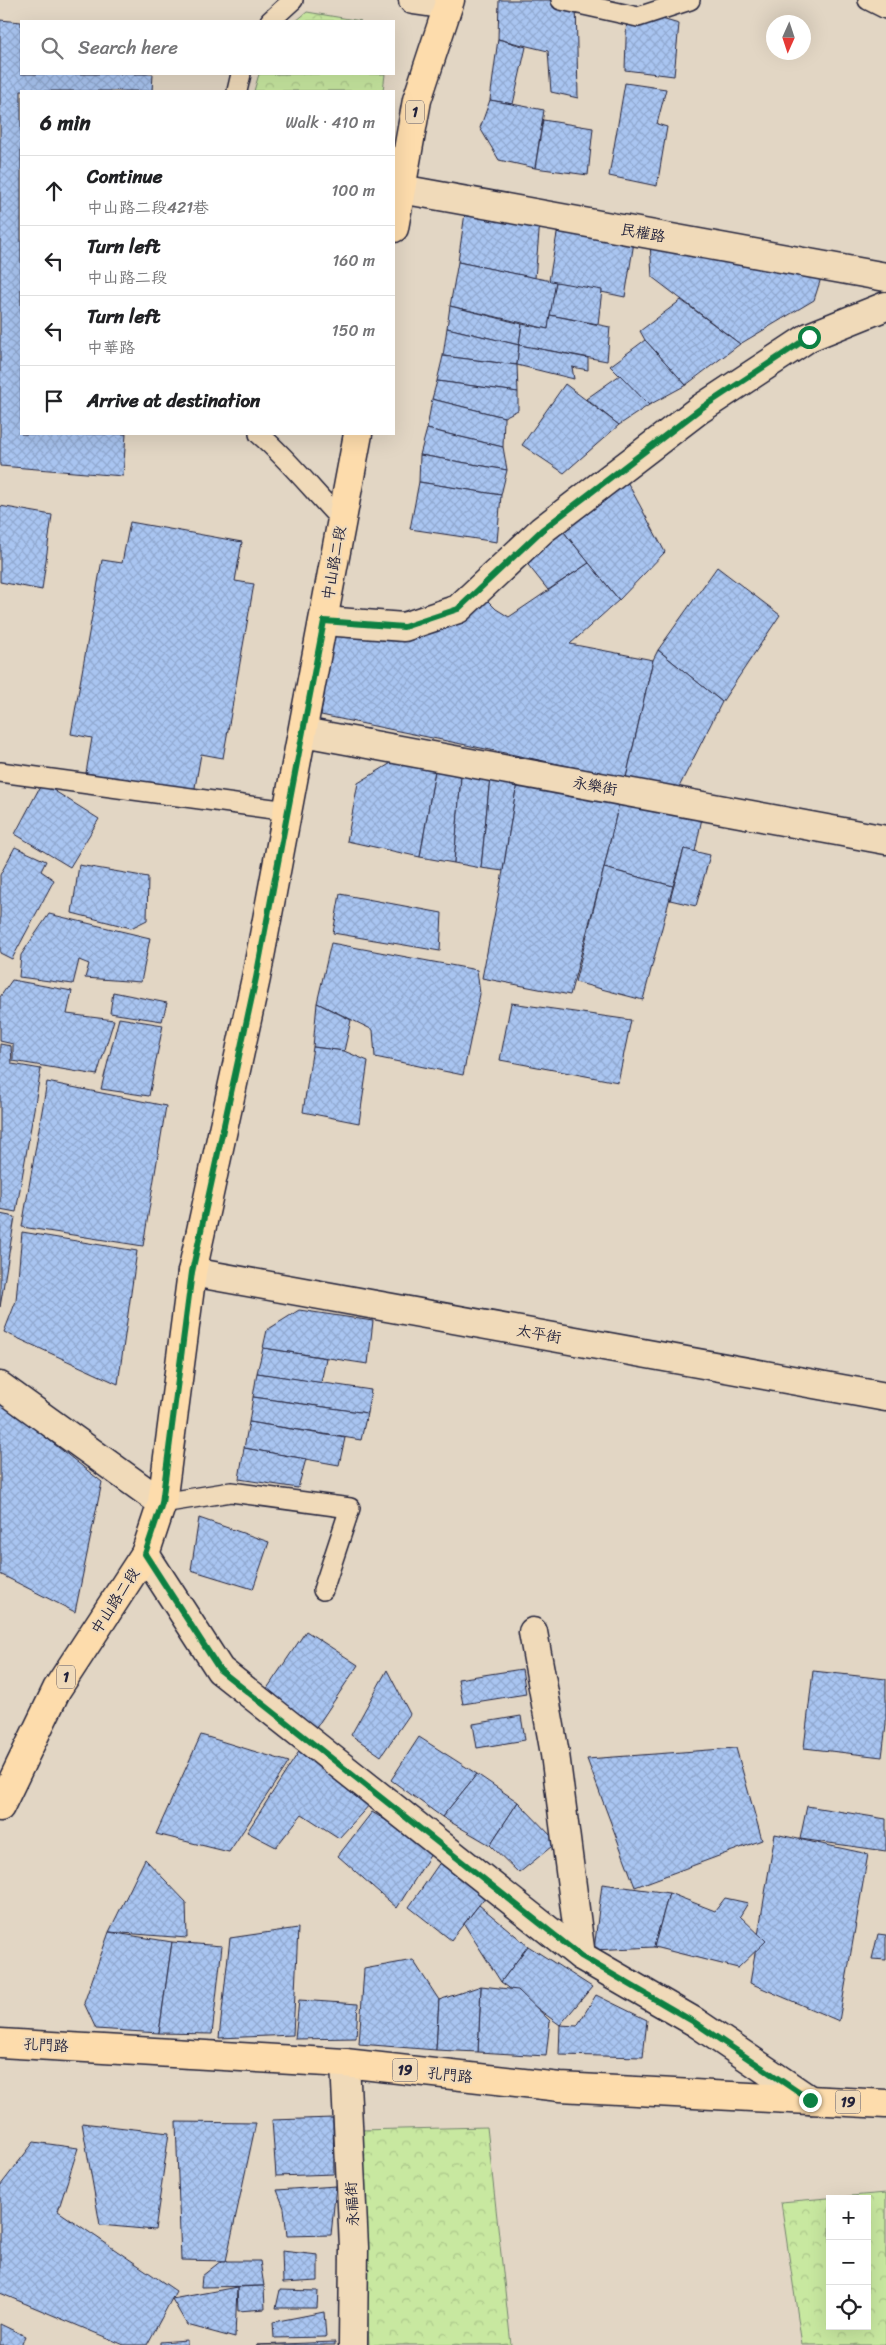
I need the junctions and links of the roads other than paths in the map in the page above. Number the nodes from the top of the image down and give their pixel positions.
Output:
1 (293, 0) edge
2 (413, 0) edge
3 (561, 0) edge
4 (690, 0) edge
5 (868, 0) edge
6 (449, 2) edge
7 (886, 9) edge
8 (271, 20) edge
9 (241, 75) edge
10 (237, 90) edge
11 (401, 189) junction
12 (395, 222) edge
13 (886, 277) edge
14 (886, 306) edge
15 (260, 435) edge
16 (358, 435) edge
17 (342, 521) junction
18 (324, 621) junction
19 (303, 732) junction
20 (0, 772) edge
21 (288, 811) junction
22 (886, 840) edge
23 (192, 1272) junction
24 (0, 1386) edge
25 (886, 1397) edge
26 (162, 1503) junction
27 (145, 1554) junction
28 (323, 1590) dead end
29 (533, 1632) dead end
30 (0, 1807) edge
31 (581, 1956) junction
32 (0, 2042) edge
33 (345, 2063) junction
34 (810, 2100) junction
35 (886, 2104) edge
36 (353, 2345) edge

1 - 8 lane
2 - 6 street
3 - 4 lane
5 - 7 lane
6 - 11 main road, 1
9 - 10 lane
11 - 12 main road, 1
11 - 13 street, 民權路
14 - 18 street
15 - 17 lane
16 - 17 main road, 中山路二段 / 1
17 - 18 main road, 中山路二段 / 1
18 - 19 main road, 中山路二段 / 1
19 - 21 main road, 中山路二段 / 1
19 - 22 street, 永樂街
20 - 21 lane
21 - 23 main road, 中山路二段 / 1
23 - 25 street, 太平街
23 - 26 main road, 中山路二段 / 1
24 - 26 street
26 - 27 main road, 中山路二段 / 1
26 - 28 lane
27 - 30 main road, 中山路二段 / 1
27 - 31 street
29 - 31 street
31 - 34 street
32 - 33 main road, 孔門路 / 19
33 - 34 main road, 孔門路 / 19
33 - 36 street, 永福街
34 - 35 main road, 19

